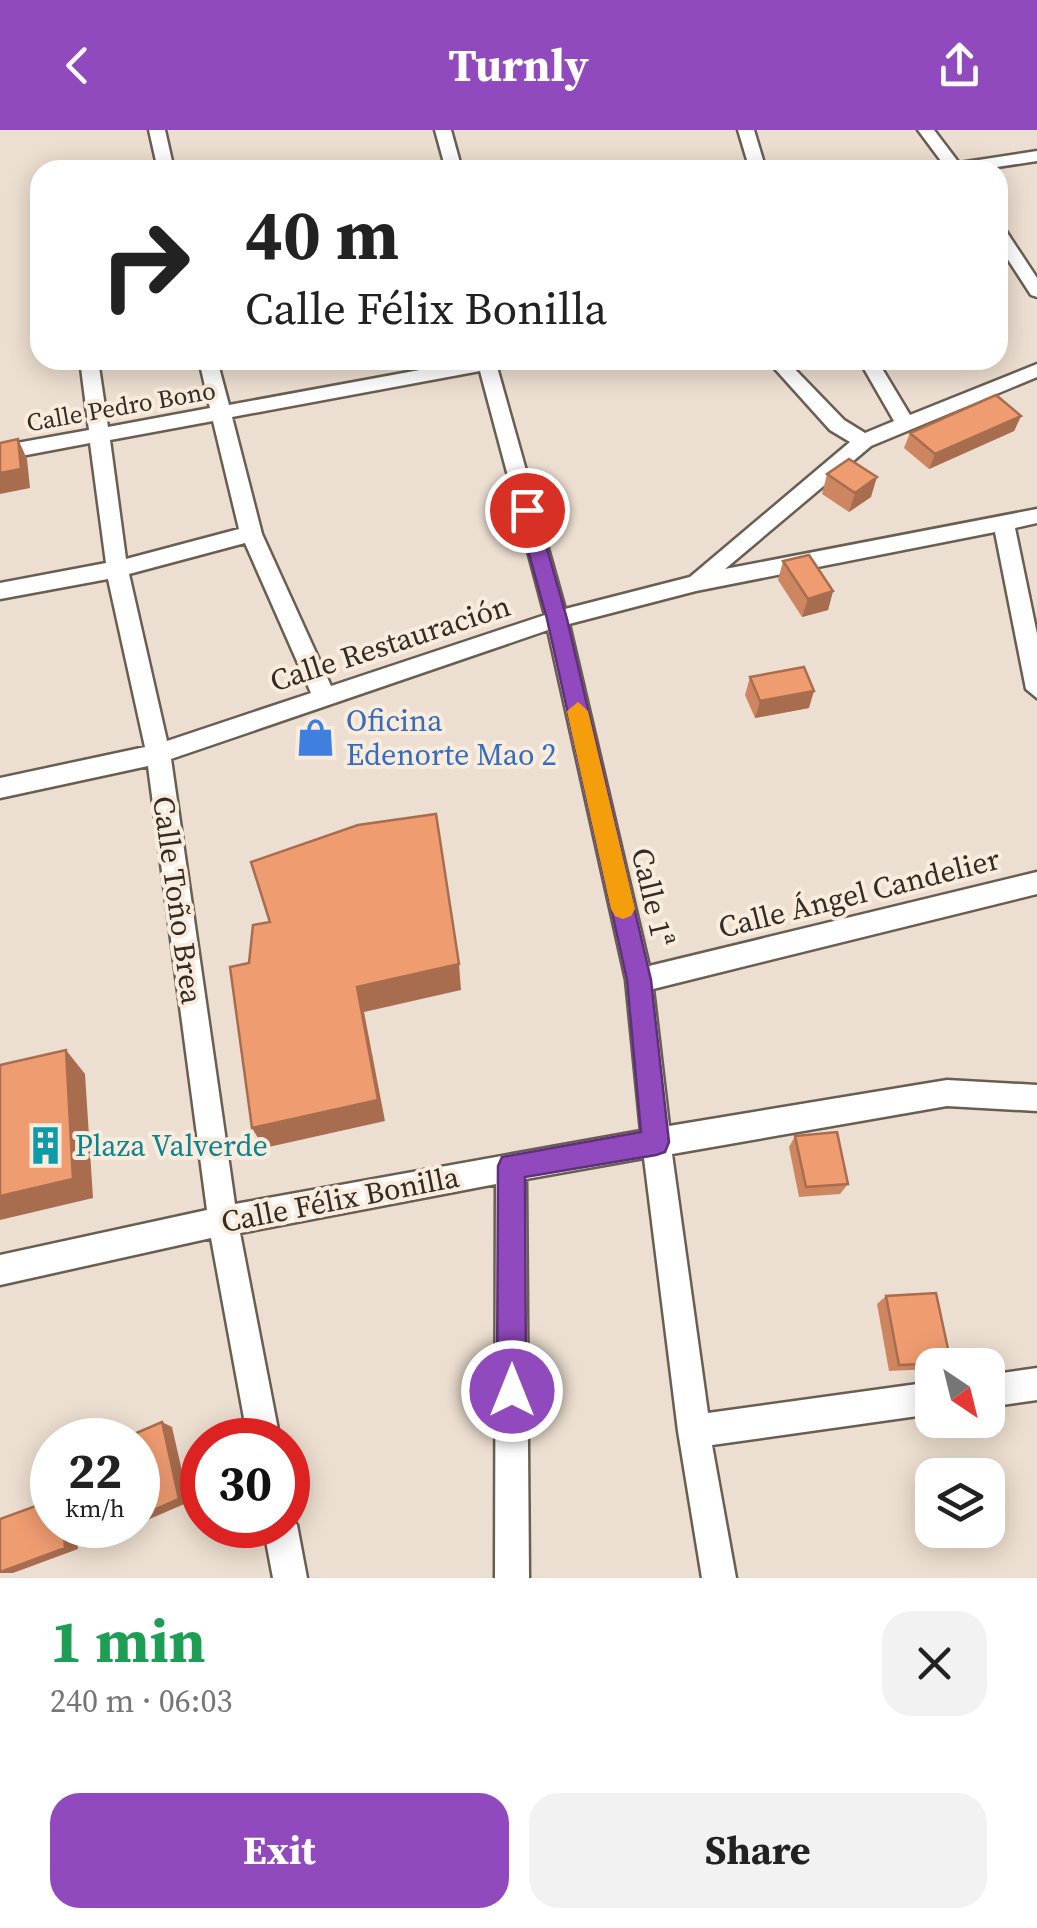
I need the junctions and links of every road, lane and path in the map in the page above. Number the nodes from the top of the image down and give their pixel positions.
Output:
1 (157, 130) edge
2 (444, 130) edge
3 (746, 130) edge
4 (926, 130) edge
5 (1037, 156) edge
6 (164, 160) edge
7 (452, 160) edge
8 (755, 160) edge
9 (945, 160) edge
10 (1008, 160) edge
11 (1008, 247) edge
12 (1037, 291) edge
13 (90, 370) edge
14 (210, 370) edge
15 (445, 370) edge
16 (488, 370) edge
17 (784, 370) edge
18 (874, 370) edge
19 (1037, 370) edge
20 (220, 414) junction
21 (904, 422) junction
22 (97, 437) junction
23 (864, 442) junction
24 (0, 454) edge
25 (1037, 516) edge
26 (1003, 521) junction
27 (251, 534) junction
28 (117, 569) junction
29 (696, 582) junction
30 (0, 591) edge
31 (557, 619) junction
32 (1037, 688) edge
33 (324, 696) junction
34 (158, 754) junction
35 (0, 788) edge
36 (1037, 882) edge
37 (639, 980) junction
38 (1037, 1098) edge
39 (656, 1142) junction
40 (512, 1166) junction
41 (222, 1221) junction
42 (0, 1270) edge
43 (1036, 1385) edge
44 (1005, 1389) edge
45 (915, 1400) edge
46 (260, 1418) edge
47 (694, 1431) junction
48 (284, 1548) edge
49 (290, 1578) edge
50 (512, 1578) edge
51 (719, 1578) edge

1 - 6 street
2 - 7 street
3 - 8 street
4 - 9 street
5 - 10 street
11 - 12 street
13 - 22 street, Calle Toño Brea
14 - 20 street
15 - 20 street, Calle Pedro Bono
16 - 31 street, Calle 1ª
17 - 23 street
18 - 21 street
19 - 21 street, Calle Restauración
20 - 22 street, Calle Pedro Bono
20 - 27 street
21 - 23 street, Calle Restauración
22 - 24 street, Calle Pedro Bono
22 - 28 street, Calle Toño Brea
23 - 29 street, Calle Restauración
25 - 26 street
26 - 29 street
26 - 32 street
27 - 28 street
27 - 33 street
28 - 30 street
28 - 34 street, Calle Toño Brea
29 - 31 street, Calle Restauración
31 - 33 street, Calle Restauración
31 - 37 street, Calle 1ª
33 - 34 street, Calle Restauración
34 - 35 street, Calle Restauración
34 - 41 street, Calle Toño Brea
36 - 37 street, Calle Ángel Candelier
37 - 39 street, Calle 1ª
38 - 39 street, Calle Félix Bonilla
39 - 40 street, Calle Félix Bonilla
39 - 47 street, Calle 1ª
40 - 41 street, Calle Félix Bonilla
40 - 50 street
41 - 42 street, Calle Félix Bonilla
41 - 46 street, Calle Toño Brea
43 - 44 street
45 - 47 street
47 - 51 street, Calle 1ª
48 - 49 street

